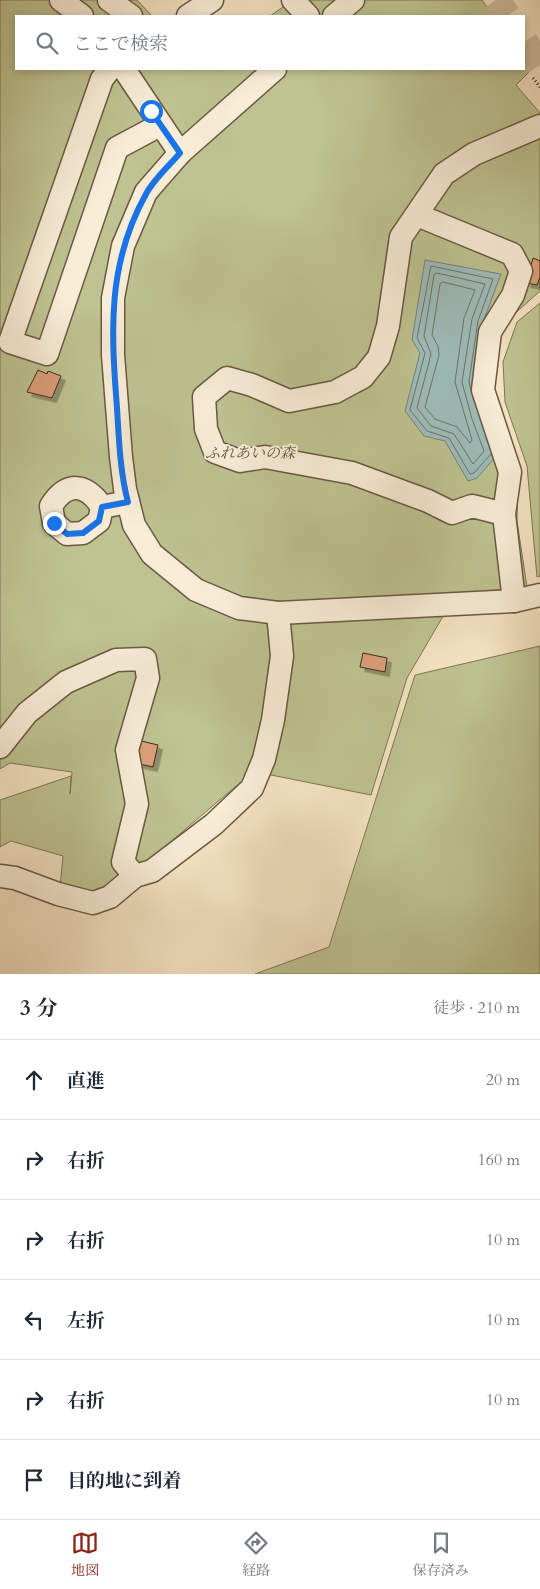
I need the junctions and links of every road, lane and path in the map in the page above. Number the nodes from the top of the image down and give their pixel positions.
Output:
1 (61, 0) edge
2 (109, 0) edge
3 (212, 0) edge
4 (293, 0) edge
5 (353, 0) edge
6 (81, 15) edge
7 (130, 15) edge
8 (190, 15) edge
9 (307, 15) edge
10 (335, 15) edge
11 (109, 70) edge
12 (125, 70) edge
13 (274, 70) edge
14 (533, 78) dead end
15 (540, 88) edge
16 (160, 125) junction
17 (540, 126) edge
18 (180, 153) junction
19 (417, 214) junction
20 (53, 218) junction
21 (89, 230) junction
22 (128, 502) junction
23 (102, 507) dead end
24 (504, 514) junction
25 (540, 595) edge
26 (514, 601) junction
27 (278, 613) junction
28 (0, 747) edge
29 (0, 876) edge
30 (135, 876) junction

1 - 6 street
2 - 7 street
3 - 8 street
4 - 9 street
5 - 10 street
11 - 20 street
12 - 16 street
13 - 18 street
14 - 15 path
16 - 18 street
16 - 21 street
17 - 19 street
18 - 22 street
19 - 24 street
19 - 24 street
20 - 21 street
20 - 21 street
22 - 23 street
22 - 27 street
24 - 26 street
25 - 26 street
26 - 27 street
27 - 30 street
28 - 30 street
29 - 30 street

